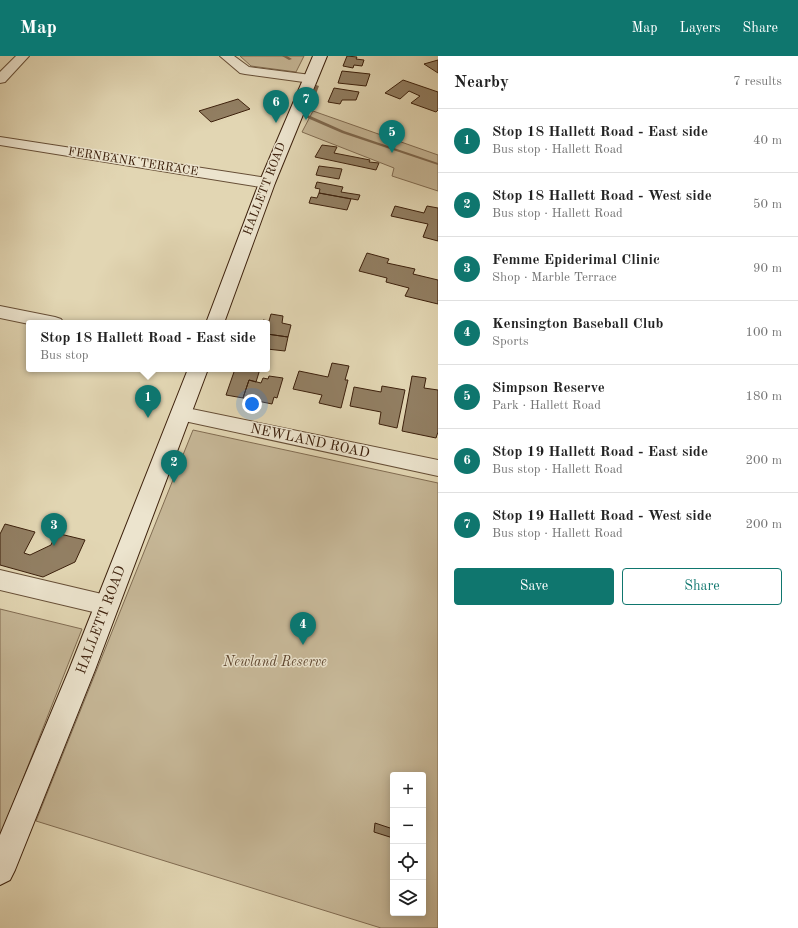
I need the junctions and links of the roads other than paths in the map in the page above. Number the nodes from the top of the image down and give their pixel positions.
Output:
1 (23, 56) edge
2 (226, 56) edge
3 (320, 56) edge
4 (0, 79) edge
5 (311, 79) junction
6 (0, 141) edge
7 (267, 183) junction
8 (0, 312) edge
9 (40, 320) edge
10 (216, 320) edge
11 (197, 372) edge
12 (182, 414) junction
13 (438, 468) edge
14 (0, 580) edge
15 (106, 605) junction
16 (0, 870) edge

1 - 4 street
2 - 5 street
3 - 5 main road, HALLETT ROAD
5 - 7 main road, HALLETT ROAD
6 - 7 street, FERNBANK TERRACE
7 - 10 main road, HALLETT ROAD
8 - 9 street
11 - 12 main road, HALLETT ROAD
12 - 13 street, NEWLAND ROAD
12 - 15 main road, HALLETT ROAD
14 - 15 street
15 - 16 main road, HALLETT ROAD

